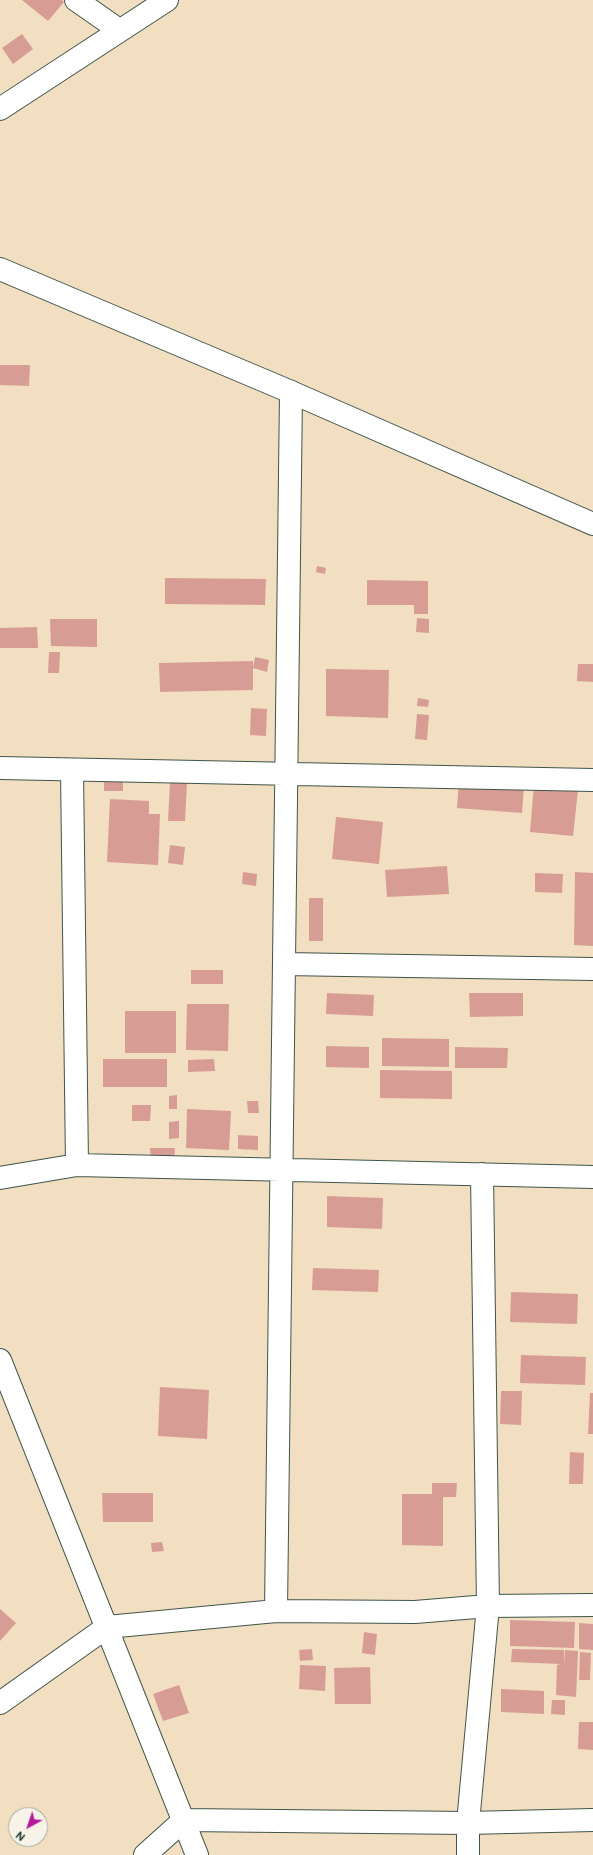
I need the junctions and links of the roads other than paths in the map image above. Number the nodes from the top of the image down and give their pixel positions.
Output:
1 (76, 0) edge
2 (167, 0) edge
3 (119, 30) junction
4 (0, 109) edge
5 (0, 270) edge
6 (291, 392) junction
7 (593, 524) edge
8 (0, 768) edge
9 (72, 770) junction
10 (286, 774) junction
11 (593, 780) edge
12 (284, 964) junction
13 (593, 969) edge
14 (77, 1165) junction
15 (281, 1170) junction
16 (482, 1174) junction
17 (593, 1177) edge
18 (0, 1178) edge
19 (0, 1360) edge
20 (593, 1605) edge
21 (488, 1606) junction
22 (276, 1611) junction
23 (107, 1627) junction
24 (0, 1703) edge
25 (184, 1820) junction
26 (593, 1820) edge
27 (468, 1823) junction
28 (145, 1855) edge
29 (197, 1855) edge
30 (468, 1855) edge

1 - 3 street
2 - 3 street
3 - 4 street
5 - 6 street
6 - 7 street
6 - 10 street
8 - 9 street
9 - 10 street
9 - 14 street
10 - 11 street
10 - 12 street
12 - 13 street
12 - 15 street
14 - 15 street
14 - 18 street
15 - 16 street
15 - 22 street
16 - 17 street
16 - 21 street
19 - 23 street
20 - 21 street
21 - 22 street
21 - 27 street
22 - 23 street
23 - 24 street
23 - 25 street
25 - 27 street
25 - 28 street
25 - 29 street
26 - 27 street
27 - 30 street

